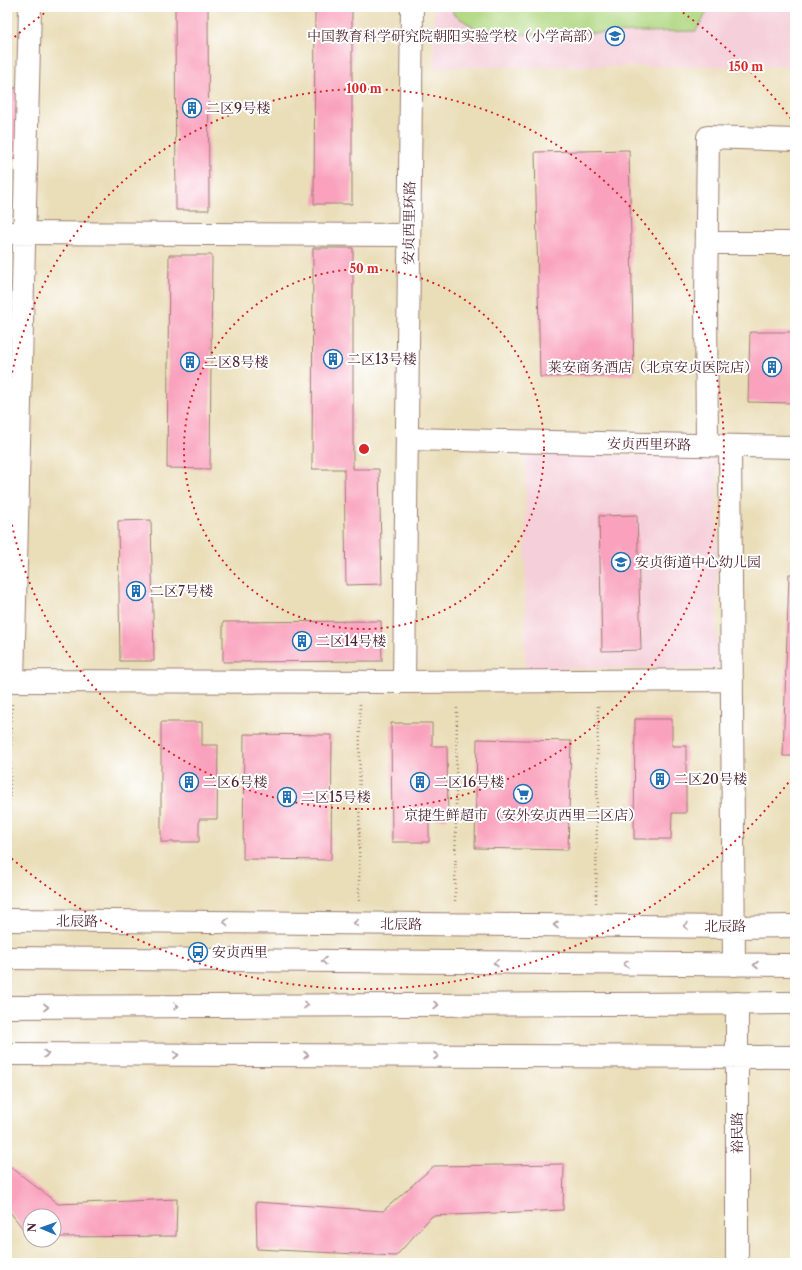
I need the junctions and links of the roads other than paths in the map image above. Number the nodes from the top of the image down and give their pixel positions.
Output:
1 (30, 7) edge
2 (412, 7) edge
3 (795, 140) edge
4 (15, 233) edge
5 (409, 235) junction
6 (707, 243) junction
7 (795, 243) edge
8 (407, 439) junction
9 (707, 445) junction
10 (730, 446) junction
11 (795, 447) edge
12 (732, 680) junction
13 (10, 681) edge
14 (404, 682) junction
15 (7, 920) edge
16 (795, 926) edge
17 (734, 927) junction
18 (7, 958) edge
19 (734, 965) junction
20 (795, 965) edge
21 (737, 1003) junction
22 (795, 1003) edge
23 (7, 1007) edge
24 (7, 1054) edge
25 (795, 1057) edge
26 (737, 1058) junction
27 (737, 1263) edge

1 - 4 street
2 - 5 street, 安贞西里环路
3 - 6 street
4 - 5 street
4 - 13 street
5 - 8 street, 安贞西里环路
6 - 7 street
6 - 9 street
8 - 9 street, 安贞西里环路
8 - 14 street, 安贞西里环路
9 - 10 street, 安贞西里环路
10 - 11 street, 安贞西里环路
10 - 12 street
12 - 14 street
12 - 17 street
13 - 14 street
17 -> 15 street, 北辰路
16 - 17 street, 北辰路
17 - 19 street
19 -> 18 street
20 -> 19 street
21 - 22 street
23 -> 21 street
21 - 26 street, 裕民路
24 -> 26 street
25 - 26 street
26 - 27 street, 裕民路

